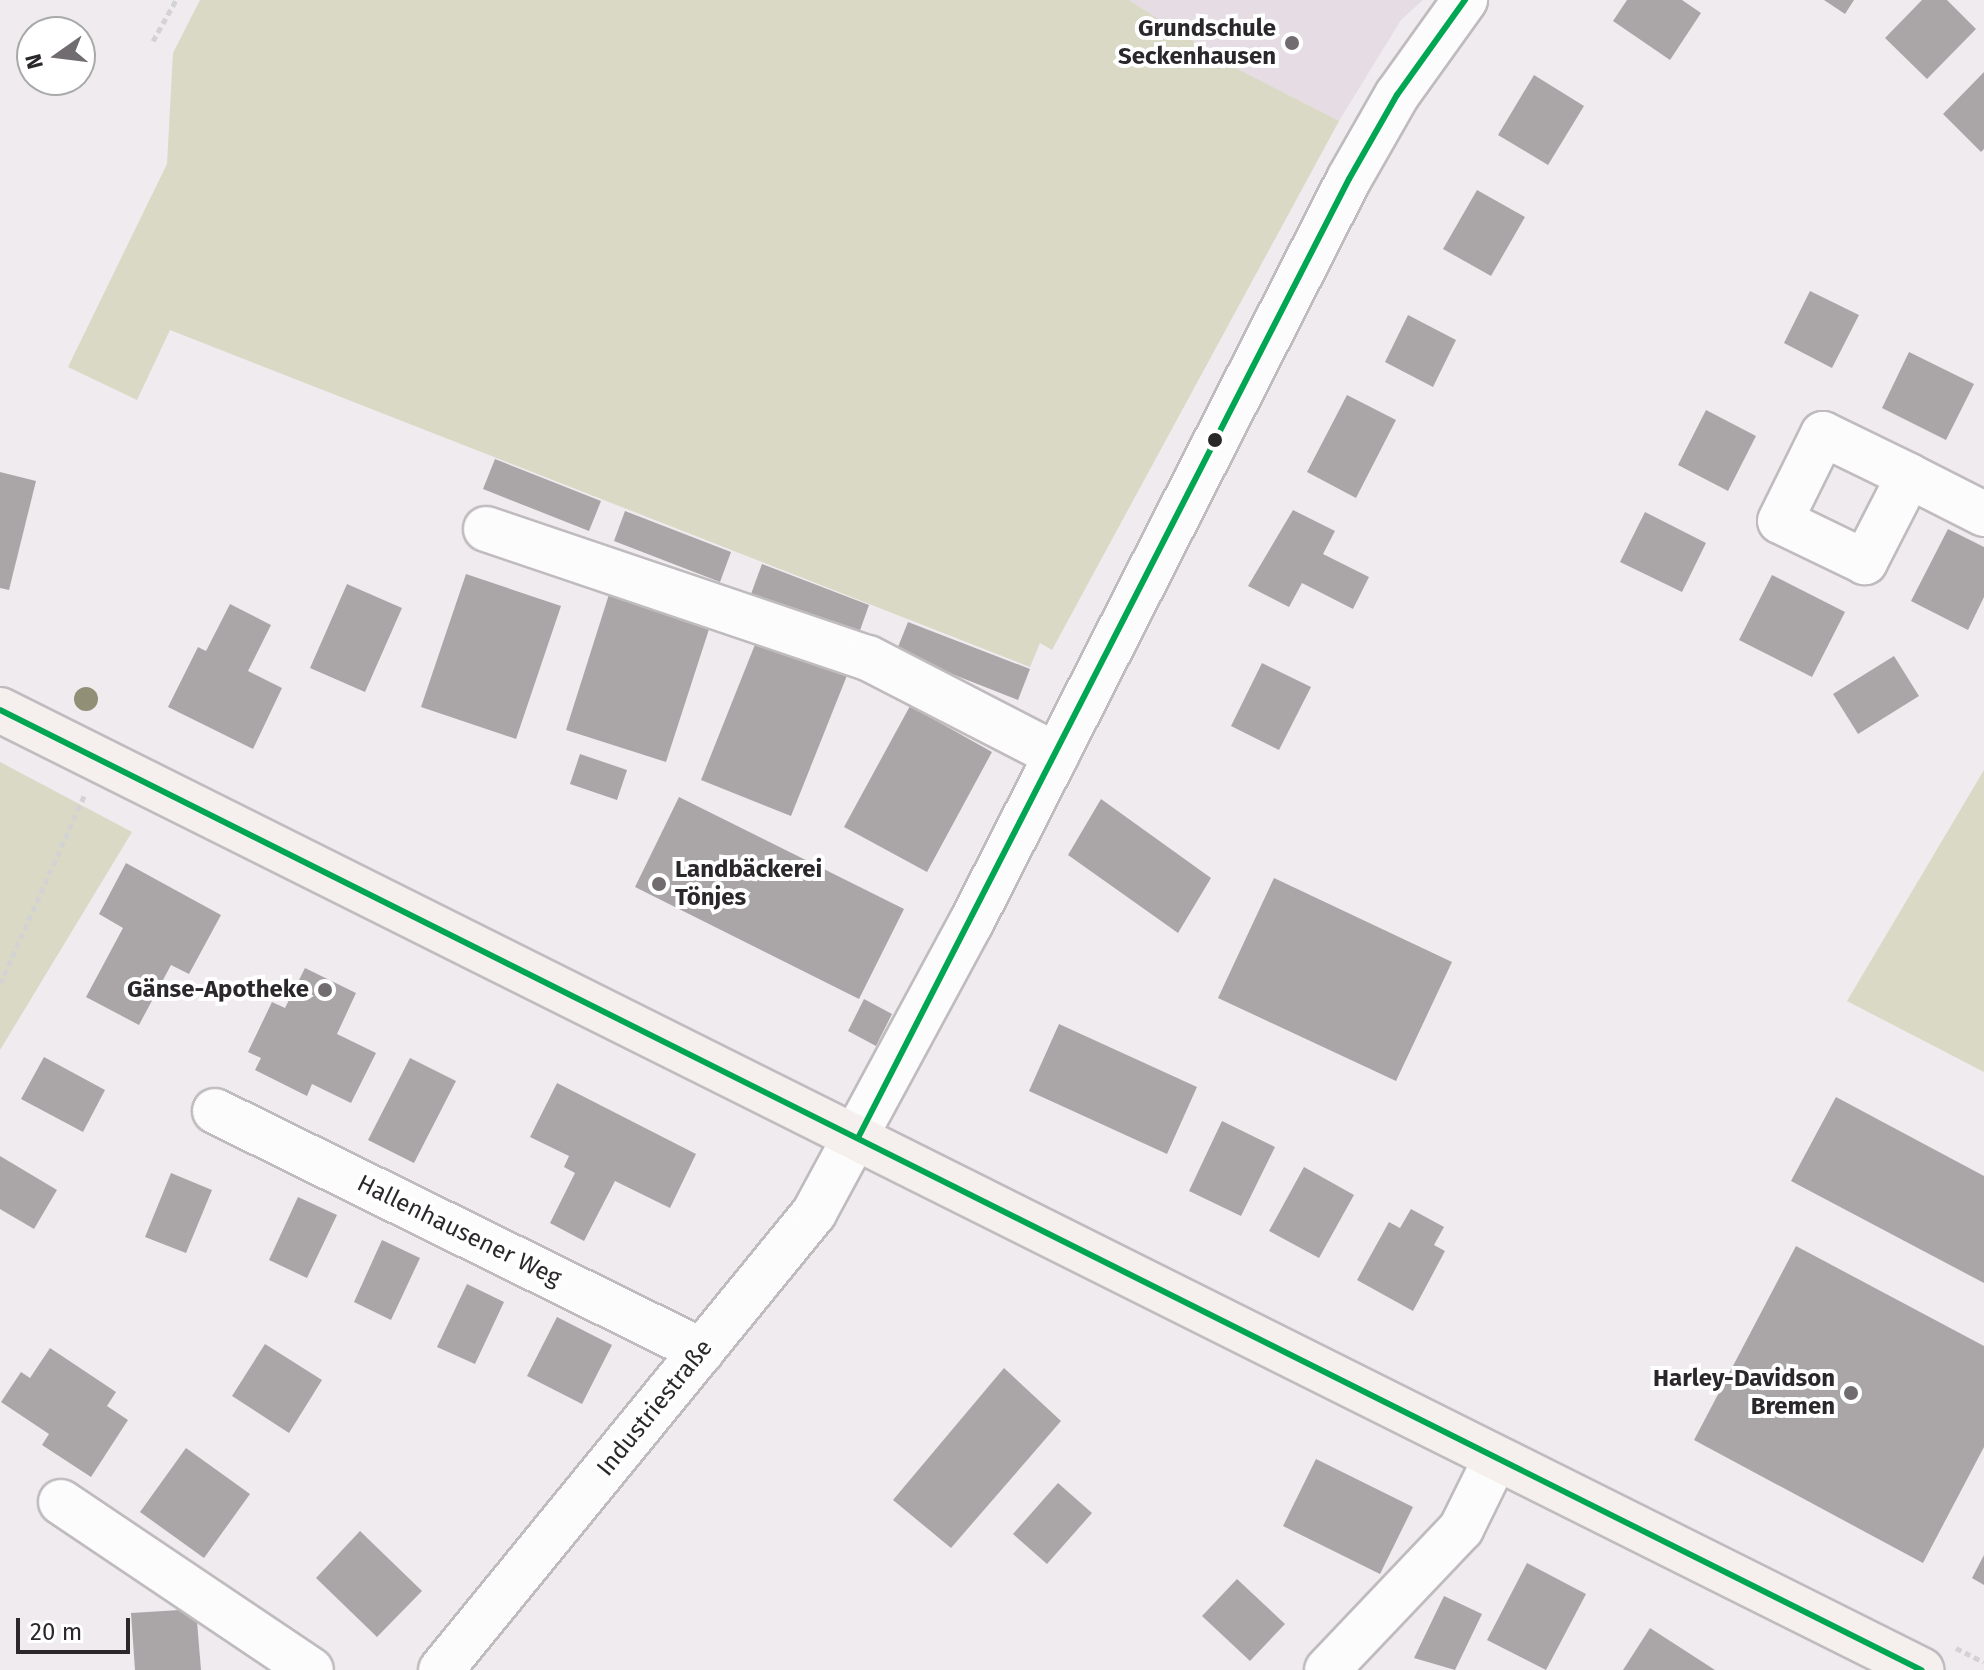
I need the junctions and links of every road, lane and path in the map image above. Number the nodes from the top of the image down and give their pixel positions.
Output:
1 (176, 0) edge
2 (1465, 0) edge
3 (153, 41) dead end
4 (1909, 476) dead end
5 (1984, 514) edge
6 (486, 529) dead end
7 (0, 710) edge
8 (1056, 755) junction
9 (102, 762) junction
10 (0, 984) edge
11 (215, 1111) dead end
12 (858, 1138) junction
13 (702, 1351) junction
14 (1496, 1458) junction
15 (61, 1502) dead end
16 (311, 1670) edge
17 (441, 1670) edge
18 (1327, 1670) edge
19 (1921, 1670) edge

1 - 3 path
2 - 8 street, Industriestraße
4 - 5 street
6 - 8 street
7 - 9 main road
8 - 12 street, Industriestraße
9 - 10 path
9 - 12 main road
11 - 13 street, Hallenhausener Weg
12 - 13 street, Industriestraße
12 - 14 main road
13 - 17 street, Industriestraße
14 - 18 street
14 - 19 main road
15 - 16 street

